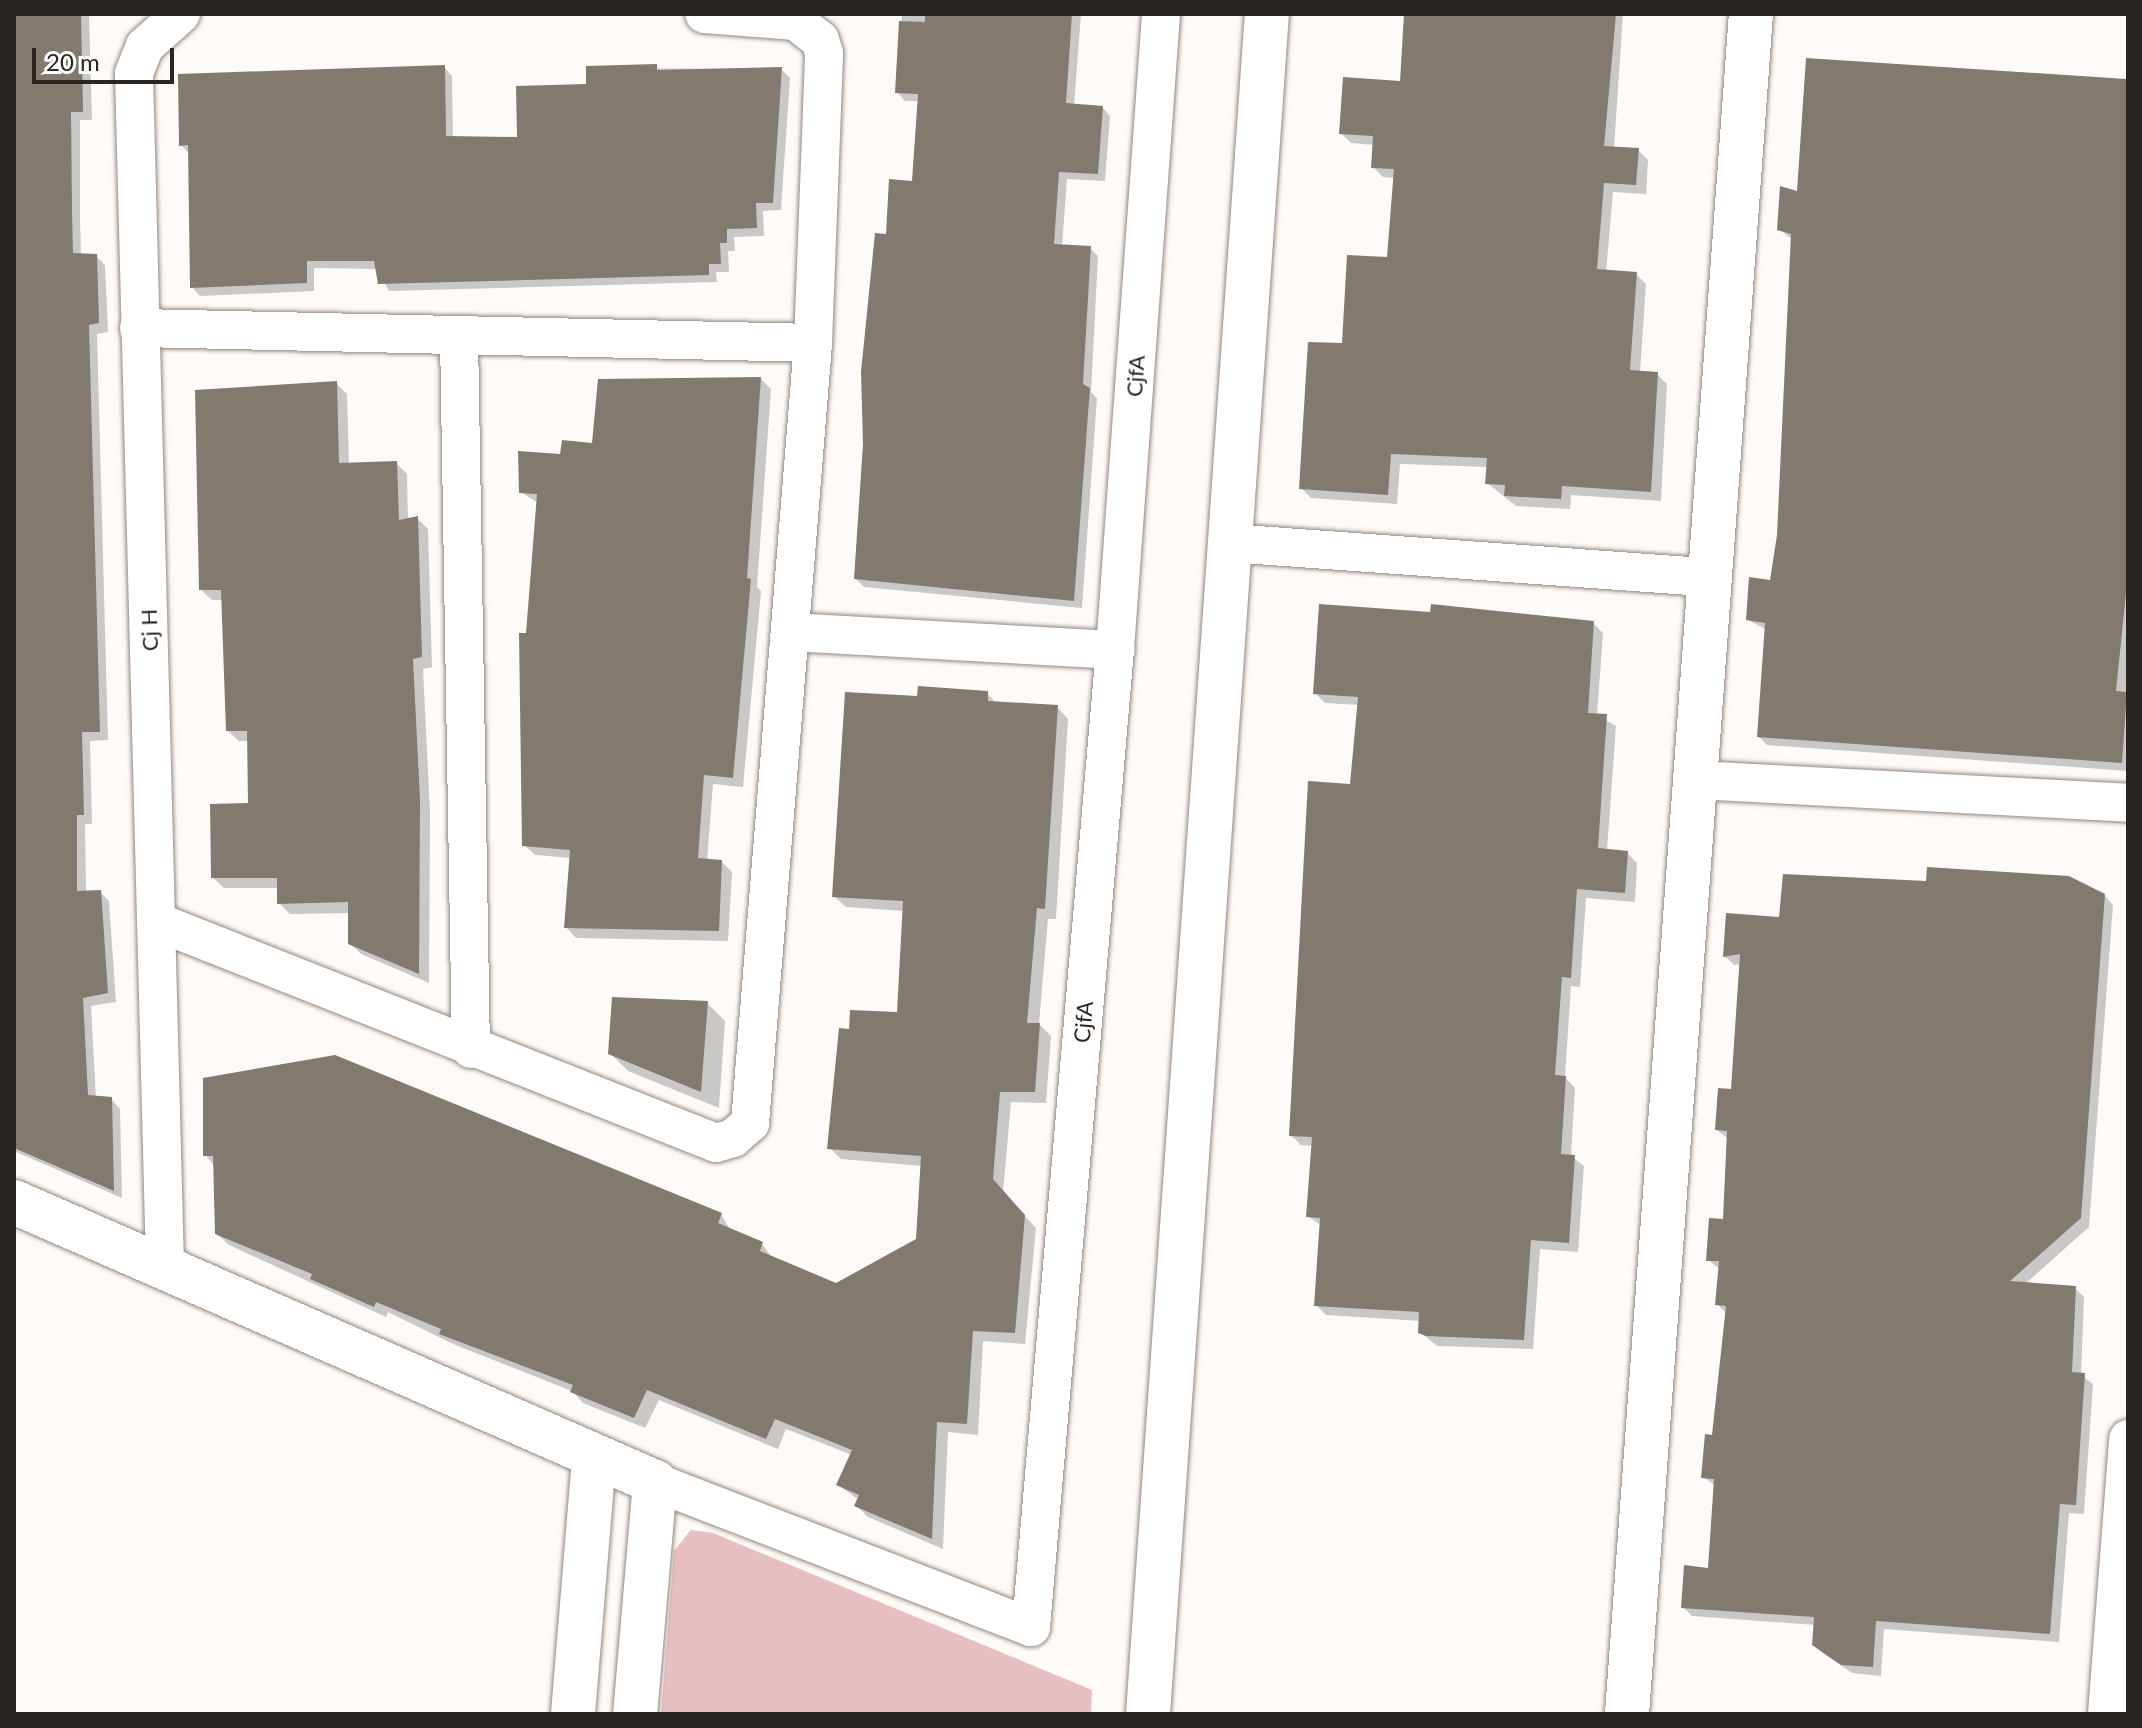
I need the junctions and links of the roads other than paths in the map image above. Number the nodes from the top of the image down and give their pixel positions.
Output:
1 (181, 14) edge
2 (704, 14) edge
3 (1161, 14) edge
4 (1267, 14) edge
5 (1751, 14) edge
6 (139, 328) junction
7 (459, 335) junction
8 (813, 343) junction
9 (1229, 543) junction
10 (1712, 578) junction
11 (792, 632) junction
12 (1115, 650) junction
13 (1696, 780) junction
14 (2128, 803) edge
15 (160, 923) junction
16 (471, 1049) junction
17 (14, 1202) edge
18 (165, 1266) junction
19 (2128, 1439) edge
20 (594, 1456) junction
21 (655, 1482) junction
22 (573, 1714) edge
23 (635, 1714) edge
24 (1148, 1714) edge
25 (1627, 1714) edge
26 (2107, 1714) edge

1 - 6 street, Cj H
2 - 8 street
3 - 12 street, CjfA
4 - 9 street
5 - 10 street
6 - 7 street
6 - 15 street, Cj H
7 - 8 street
7 - 16 street
8 - 11 street
9 - 10 street
9 - 24 street
10 - 13 street
11 - 12 street
11 - 16 street
12 - 21 street, CjfA
13 - 14 street
13 - 25 street
15 - 16 street
15 - 18 street, Cj H
17 - 18 street
18 - 20 street
19 - 26 street
20 - 21 street
20 - 22 street
21 - 23 street

